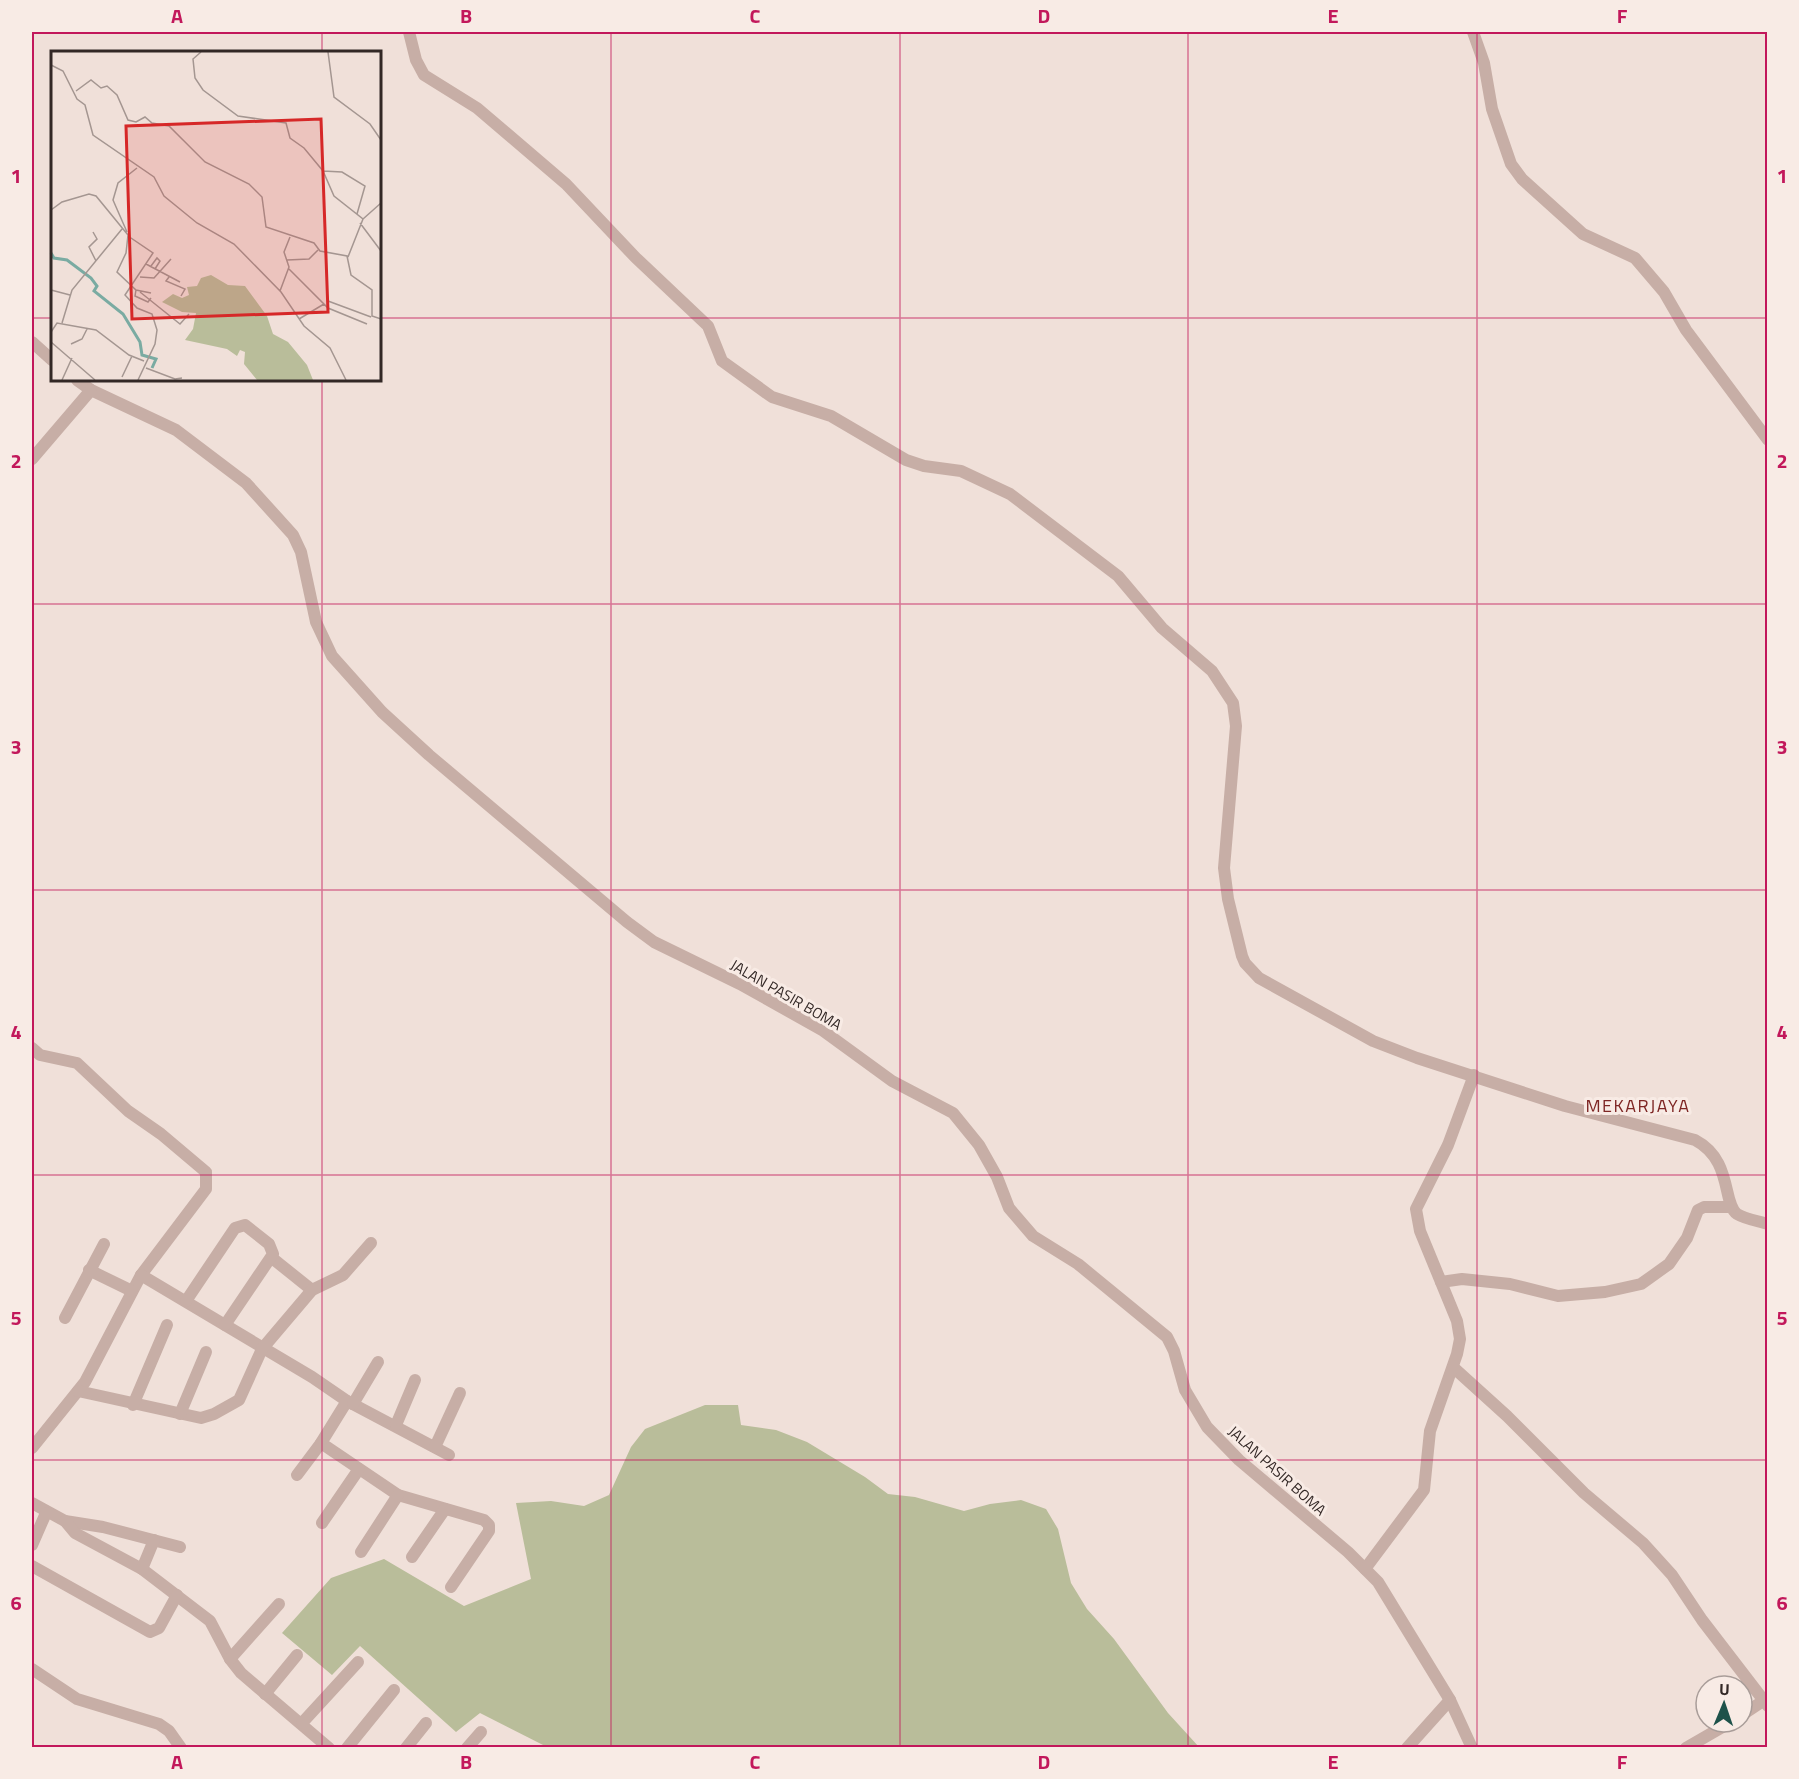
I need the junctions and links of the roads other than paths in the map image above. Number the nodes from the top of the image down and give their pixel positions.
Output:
1 (409, 32) edge
2 (1473, 32) edge
3 (32, 342) edge
4 (51, 359) edge
5 (78, 381) edge
6 (91, 390) junction
7 (1767, 440) edge
8 (32, 459) edge
9 (32, 1048) edge
10 (1474, 1076) junction
11 (1731, 1207) junction
12 (1767, 1224) edge
13 (371, 1243) dead end
14 (104, 1244) dead end
15 (272, 1258) junction
16 (88, 1270) junction
17 (141, 1275) junction
18 (1442, 1282) junction
19 (312, 1290) junction
20 (132, 1291) junction
21 (186, 1301) junction
22 (65, 1318) dead end
23 (225, 1325) junction
24 (167, 1326) dead end
25 (262, 1349) junction
26 (207, 1352) dead end
27 (378, 1362) dead end
28 (1454, 1368) junction
29 (415, 1380) dead end
30 (78, 1391) junction
31 (460, 1393) dead end
32 (350, 1403) junction
33 (133, 1405) junction
34 (180, 1414) junction
35 (396, 1425) junction
36 (321, 1443) junction
37 (435, 1447) junction
38 (32, 1448) edge
39 (449, 1455) dead end
40 (359, 1469) junction
41 (297, 1475) dead end
42 (398, 1495) junction
43 (32, 1503) edge
44 (445, 1509) junction
45 (46, 1513) junction
46 (65, 1521) junction
47 (322, 1523) dead end
48 (154, 1540) junction
49 (32, 1545) edge
50 (180, 1547) dead end
51 (361, 1552) dead end
52 (412, 1557) dead end
53 (32, 1566) edge
54 (142, 1569) junction
55 (1365, 1569) junction
56 (451, 1587) dead end
57 (177, 1595) junction
58 (279, 1604) dead end
59 (297, 1655) dead end
60 (230, 1659) junction
61 (358, 1662) dead end
62 (32, 1669) edge
63 (394, 1690) dead end
64 (265, 1694) junction
65 (1450, 1700) junction
66 (1765, 1704) edge
67 (302, 1723) junction
68 (426, 1723) dead end
69 (481, 1732) dead end
70 (1710, 1734) edge
71 (181, 1748) edge
72 (329, 1748) edge
73 (347, 1748) edge
74 (406, 1748) edge
75 (467, 1748) edge
76 (1407, 1748) edge
77 (1472, 1748) edge
78 (1686, 1748) edge

1 - 10 street
2 - 7 street
3 - 4 street
5 - 6 street, JALAN PASIR BOMA
6 - 8 street
6 - 55 street, JALAN PASIR BOMA
9 - 17 street
10 - 11 street
10 - 18 street
11 - 12 street
11 - 18 street
13 - 19 street
14 - 16 street
15 - 19 street
15 - 21 street
15 - 23 street
16 - 20 street
16 - 22 street
17 - 20 street
17 - 21 street
18 - 28 street
19 - 25 street
20 - 30 street
21 - 23 street
23 - 25 street
24 - 33 street
25 - 32 street
25 - 34 street
26 - 34 street
27 - 32 street
28 - 55 street
28 - 66 street
29 - 35 street
30 - 33 street
30 - 38 street
31 - 37 street
32 - 35 street
32 - 36 street
33 - 34 street
35 - 37 street
36 - 40 street
36 - 41 street
37 - 39 street
40 - 42 street
40 - 47 street
42 - 44 street
42 - 51 street
43 - 45 street
44 - 52 street
44 - 56 street
45 - 46 street
45 - 49 street
46 - 48 street
46 - 54 street
48 - 50 street
48 - 54 street
53 - 57 street
54 - 57 street
55 - 65 street, JALAN PASIR BOMA
57 - 60 street
58 - 60 street
59 - 64 street
60 - 64 street
61 - 67 street
62 - 71 street
63 - 73 street
64 - 67 street
65 - 76 street
65 - 77 street, JALAN PASIR BOMA
67 - 72 street
68 - 74 street
69 - 75 street
70 - 78 street

